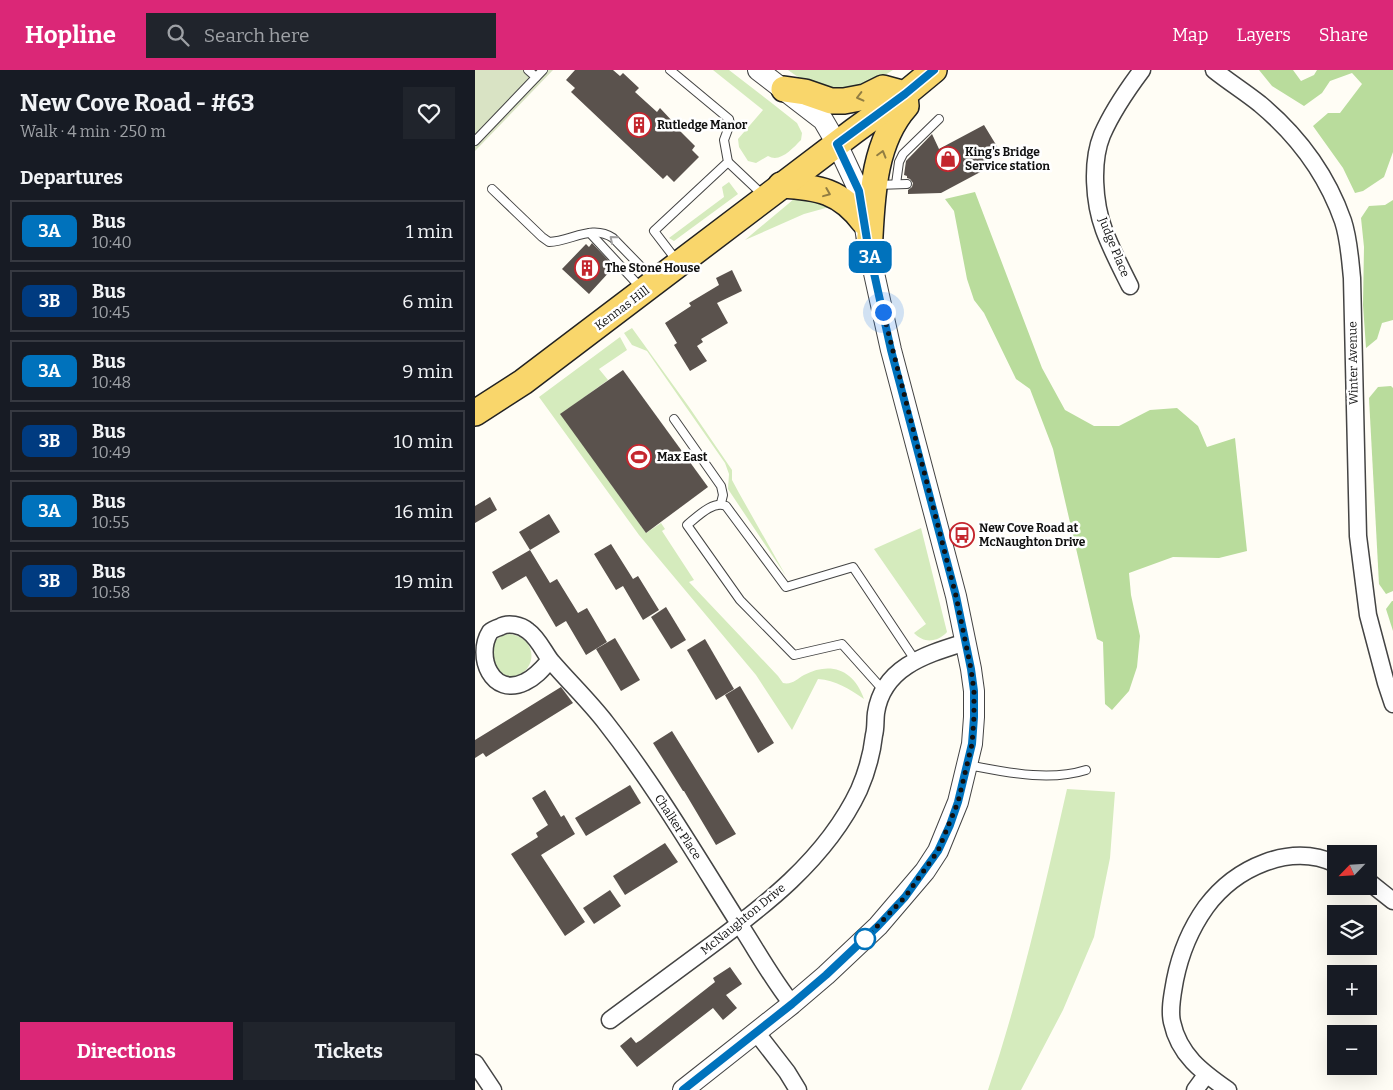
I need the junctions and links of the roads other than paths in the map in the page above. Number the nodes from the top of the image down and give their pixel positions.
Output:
1 (527, 70) edge
2 (543, 70) edge
3 (670, 70) edge
4 (758, 70) edge
5 (934, 70) edge
6 (1143, 70) edge
7 (1214, 70) edge
8 (536, 77) junction
9 (784, 89) junction
10 (905, 94) junction
11 (939, 119) dead end
12 (475, 141) edge
13 (837, 144) junction
14 (728, 162) junction
15 (885, 184) junction
16 (907, 184) dead end
17 (492, 189) dead end
18 (773, 191) junction
19 (864, 222) junction
20 (590, 233) junction
21 (869, 254) junction
22 (679, 264) junction
23 (1130, 286) dead end
24 (650, 287) junction
25 (475, 413) edge
26 (674, 419) dead end
27 (721, 503) junction
28 (966, 642) junction
29 (551, 660) dead end
30 (915, 660) junction
31 (884, 691) junction
32 (1393, 704) edge
33 (968, 765) junction
34 (1086, 770) dead end
35 (1327, 859) edge
36 (1377, 888) edge
37 (1393, 901) edge
38 (740, 924) junction
39 (792, 1004) junction
40 (610, 1020) dead end
41 (756, 1032) junction
42 (475, 1063) edge
43 (1206, 1075) junction
44 (493, 1090) edge
45 (683, 1090) edge
46 (798, 1090) edge
47 (1195, 1090) edge
48 (1228, 1090) edge

1 - 8 lane
2 - 8 lane
3 - 14 lane
4 - 9 street
5 - 10 main road, Kennas Hill
6 - 23 street, Judge Place
7 - 32 street, Winter Avenue
8 - 12 lane
10 -> 9 main road
9 - 13 street
10 - 13 main road, Kennas Hill
15 -> 10 main road
11 - 15 lane
13 - 18 main road, Kennas Hill
13 - 19 street
14 - 18 lane
14 - 22 lane
15 - 16 lane
15 - 21 main road
17 - 20 lane
18 -> 19 main road
18 - 22 main road, Kennas Hill
19 - 21 street
20 - 24 lane
24 -> 20 lane
21 - 28 street
22 - 24 main road, Kennas Hill
24 - 25 main road, Kennas Hill
26 - 27 lane
27 - 30 lane
27 - 31 lane
28 - 30 street, McNaughton Drive
28 - 33 street
29 - 38 street, Chalker Place
30 - 31 street, McNaughton Drive
31 - 38 street, McNaughton Drive
33 - 34 lane
33 - 39 street
35 - 43 street
36 - 37 street
38 - 39 street, Chalker Place
38 - 40 street, McNaughton Drive
39 - 41 street
41 - 45 street
41 - 46 street
42 - 44 street
43 - 47 street
43 - 48 street

